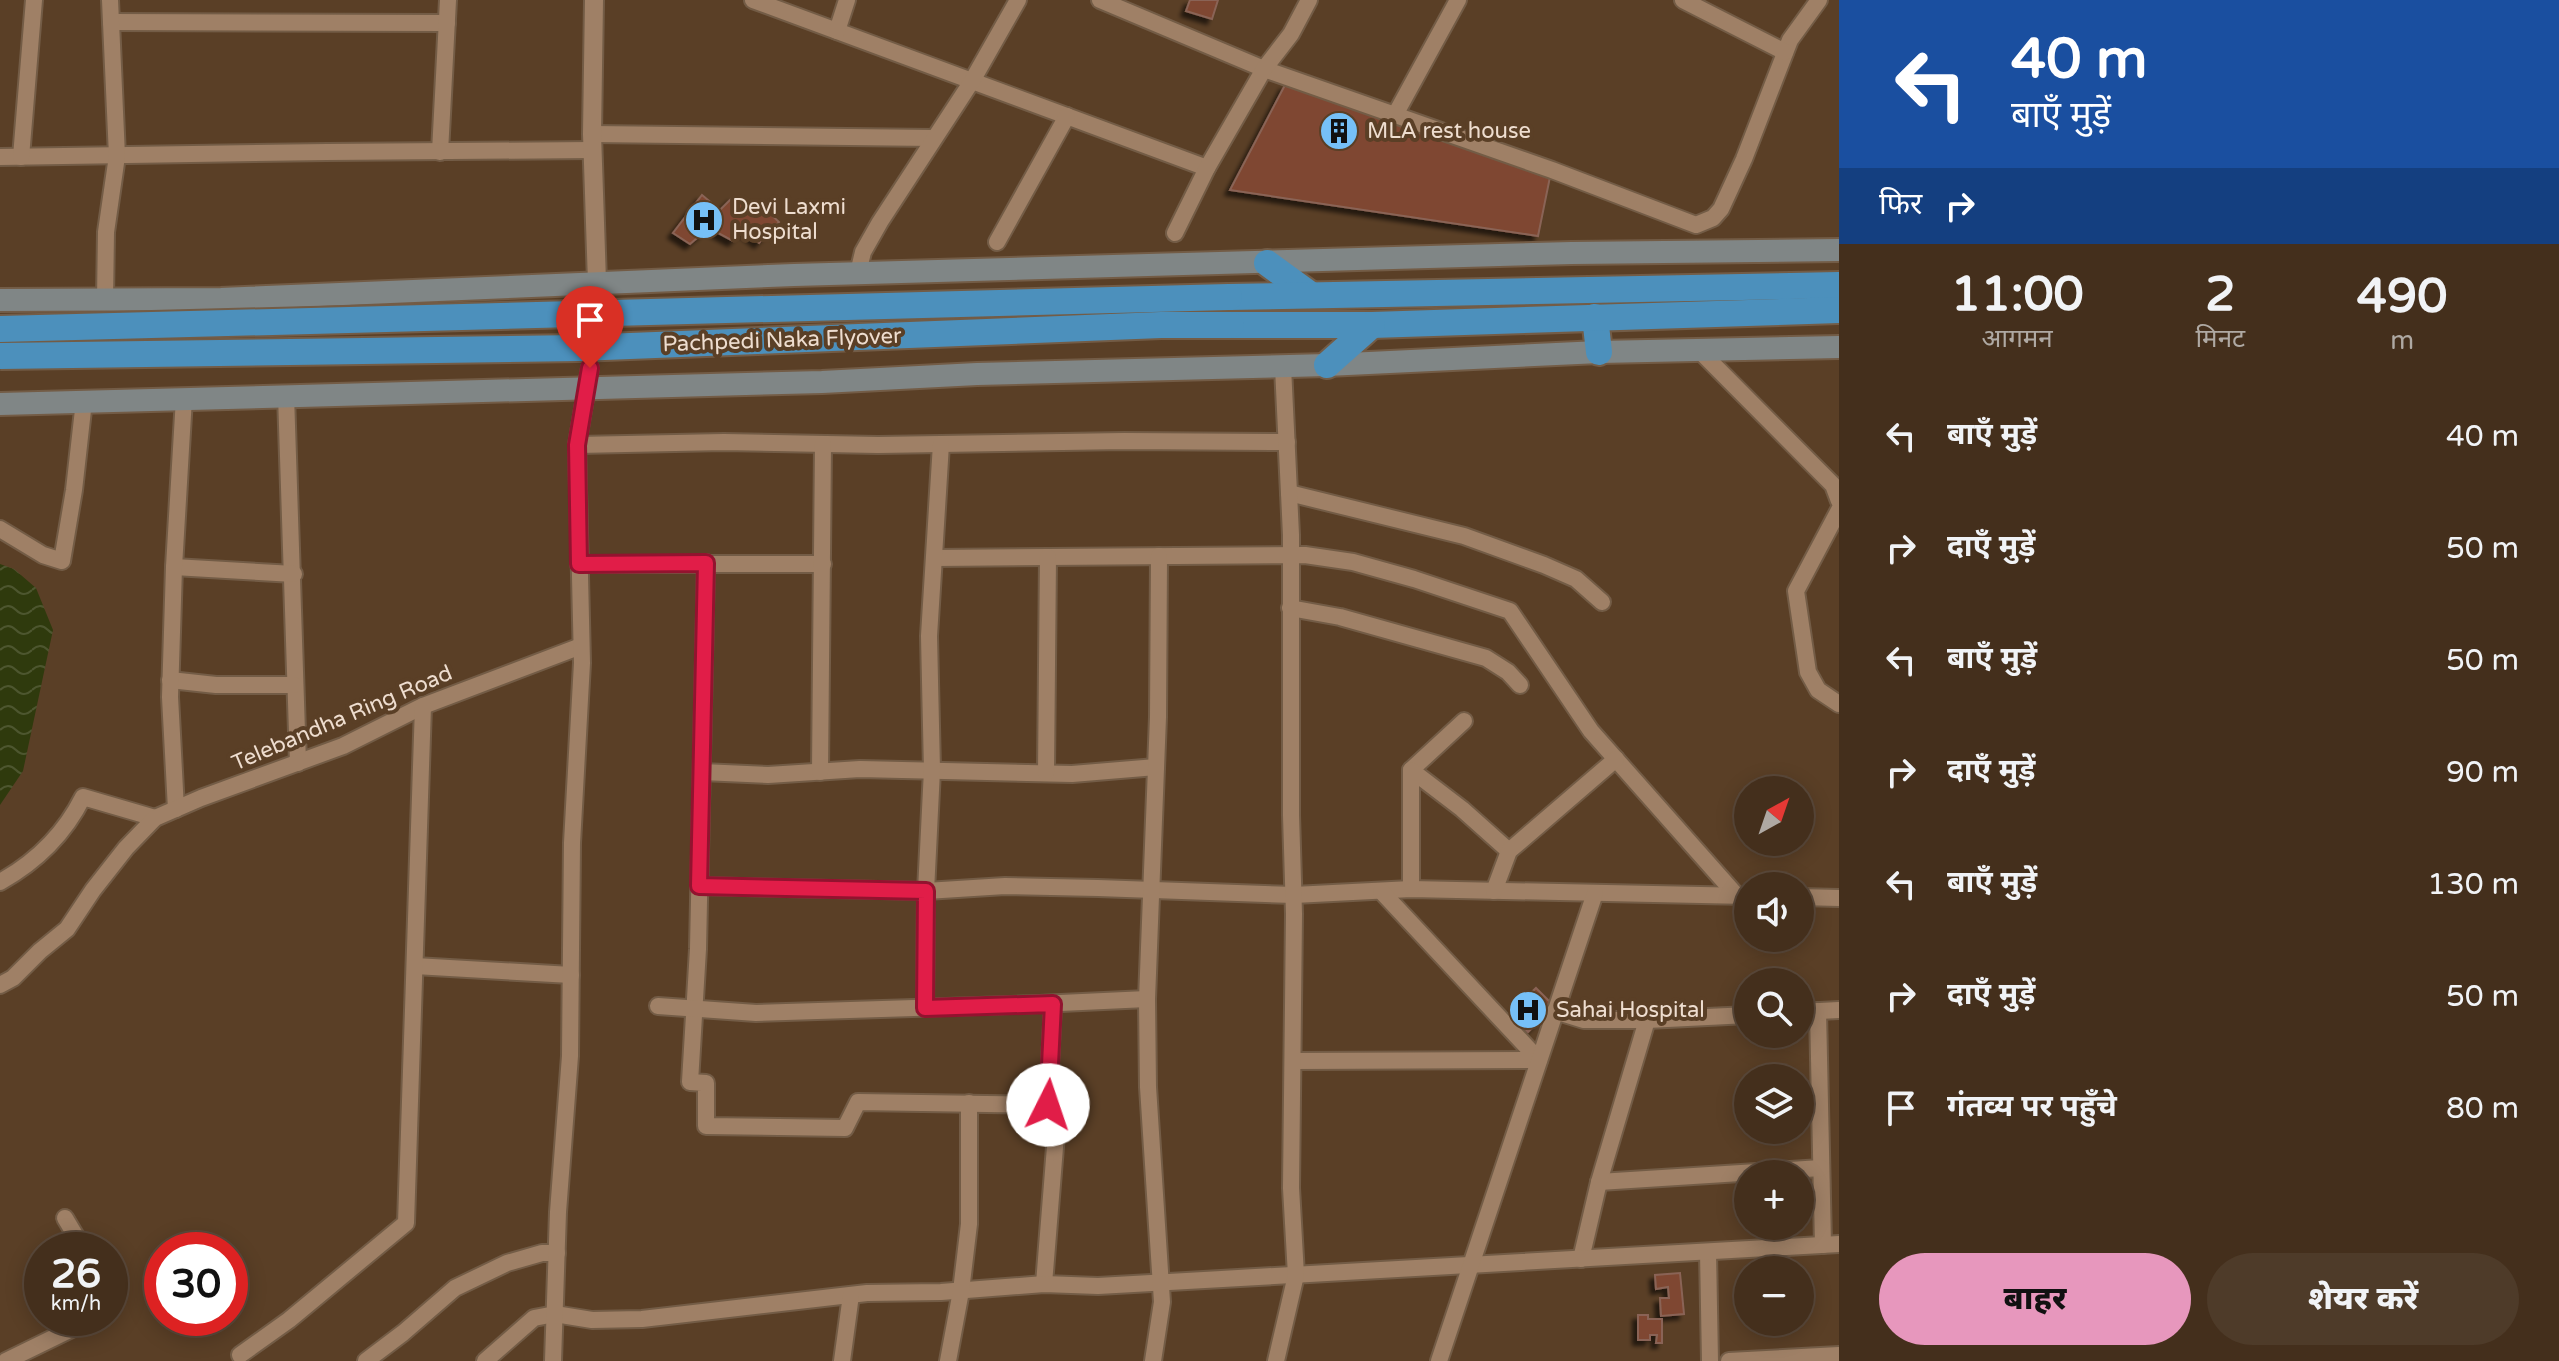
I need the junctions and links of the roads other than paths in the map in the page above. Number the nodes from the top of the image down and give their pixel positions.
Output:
1 (34, 0) edge
2 (110, 0) edge
3 (448, 0) edge
4 (594, 0) edge
5 (753, 0) edge
6 (847, 0) edge
7 (1018, 0) edge
8 (1100, 0) edge
9 (1309, 0) edge
10 (1458, 0) edge
11 (1683, 0) edge
12 (1819, 0) edge
13 (111, 22) junction
14 (447, 23) junction
15 (837, 31) junction
16 (1785, 52) junction
17 (1264, 69) junction
18 (972, 81) junction
19 (1395, 115) junction
20 (1067, 116) junction
21 (934, 138) junction
22 (592, 142) junction
23 (440, 152) junction
24 (117, 156) junction
25 (0, 157) edge
26 (21, 157) junction
27 (1207, 168) junction
28 (1175, 233) dead end
29 (997, 242) dead end
30 (1839, 250) edge
31 (1267, 263) junction
32 (858, 273) junction
33 (1839, 285) edge
34 (596, 289) junction
35 (1311, 295) junction
36 (0, 300) edge
37 (105, 300) junction
38 (1839, 310) edge
39 (1595, 317) junction
40 (1372, 325) junction
41 (0, 329) edge
42 (1839, 347) edge
43 (1698, 349) junction
44 (1599, 352) junction
45 (0, 356) edge
46 (1327, 365) junction
47 (1283, 367) junction
48 (588, 377) junction
49 (286, 395) junction
50 (184, 398) junction
51 (84, 401) junction
52 (0, 404) edge
53 (1287, 442) junction
54 (823, 444) junction
55 (941, 444) junction
56 (577, 445) junction
57 (1289, 493) junction
58 (1839, 501) edge
59 (1839, 510) edge
60 (0, 529) edge
61 (1159, 556) junction
62 (1048, 557) junction
63 (1291, 557) junction
64 (934, 558) junction
65 (706, 563) junction
66 (579, 564) junction
67 (823, 564) junction
68 (174, 567) junction
69 (294, 574) junction
70 (1602, 602) dead end
71 (1290, 608) junction
72 (581, 646) junction
73 (170, 680) junction
74 (294, 685) junction
75 (1520, 685) dead end
76 (1839, 704) edge
77 (423, 706) junction
78 (1464, 721) dead end
79 (1616, 759) junction
80 (298, 763) junction
81 (1156, 767) junction
82 (932, 770) junction
83 (1411, 770) junction
84 (702, 772) junction
85 (820, 772) junction
86 (1046, 773) junction
87 (176, 809) junction
88 (155, 818) junction
89 (1509, 851) junction
90 (0, 882) edge
91 (699, 886) junction
92 (1734, 887) edge
93 (1411, 889) junction
94 (1153, 890) junction
95 (926, 891) junction
96 (1381, 891) junction
97 (1494, 891) junction
98 (1595, 893) junction
99 (1294, 895) junction
100 (1734, 896) edge
101 (1814, 897) edge
102 (1839, 898) edge
103 (415, 966) junction
104 (571, 975) junction
105 (0, 985) edge
106 (1147, 999) junction
107 (1053, 1004) junction
108 (658, 1006) dead end
109 (694, 1008) junction
110 (925, 1008) junction
111 (1839, 1010) edge
112 (1555, 1011) junction
113 (1814, 1011) edge
114 (1818, 1011) junction
115 (1734, 1016) edge
116 (1647, 1020) junction
117 (1539, 1060) junction
118 (1293, 1061) junction
119 (969, 1103) junction
120 (1048, 1105) junction
121 (1821, 1168) junction
122 (1599, 1182) junction
123 (65, 1218) dead end
124 (73, 1232) edge
125 (1831, 1245) edge
126 (1708, 1252) junction
127 (557, 1253) junction
128 (1581, 1259) junction
129 (1470, 1265) junction
130 (1296, 1275) junction
131 (1160, 1283) junction
132 (1044, 1284) junction
133 (961, 1291) junction
134 (851, 1295) junction
135 (555, 1314) junction
136 (57, 1336) edge
137 (240, 1355) dead end
138 (1839, 1355) edge
139 (1813, 1359) edge
140 (6, 1361) edge
141 (366, 1361) edge
142 (485, 1361) edge
143 (553, 1361) edge
144 (842, 1361) edge
145 (948, 1361) edge
146 (1153, 1361) edge
147 (1276, 1361) edge
148 (1439, 1361) edge
149 (1710, 1361) edge
150 (1729, 1361) edge

1 - 26 street
2 - 13 street
3 - 14 street
4 - 22 street
5 - 15 street
6 - 15 street
7 - 18 street
8 - 17 street
9 - 17 street
10 - 19 street
11 - 16 street
12 - 16 street
13 - 14 street
13 - 24 street
14 - 23 street
15 - 18 street
16 - 19 street
17 - 19 street
17 - 27 street
18 - 20 street
18 - 21 street
20 - 27 street
20 - 29 street
21 - 22 street
21 - 32 street
22 - 23 street
22 - 34 street
23 - 24 street
24 - 26 street
24 - 37 street
25 - 26 street
27 - 28 street
30 - 31 main road
31 - 32 main road
31 - 35 highway
32 - 34 main road
33 - 35 highway, Pachpedi Naka Flyover
34 - 37 main road
35 - 41 highway, Pachpedi Naka Flyover, bridge
36 - 37 main road
38 - 39 highway, Pachpedi Naka Flyover
39 - 40 highway, Pachpedi Naka Flyover
39 - 44 highway
40 - 45 highway, Pachpedi Naka Flyover, bridge
40 - 46 highway
42 - 43 main road
43 - 44 main road
43 - 58 street
44 - 46 main road
46 - 47 main road
47 - 48 main road
47 - 53 street
48 - 49 main road
48 - 56 street
49 - 50 main road
49 - 69 street
50 - 51 main road
50 - 68 street
51 - 52 main road
51 - 60 street
53 - 55 street
53 - 57 street
54 - 55 street
54 - 56 street
54 - 67 street
55 - 64 street
56 - 66 street
57 - 63 street
57 - 70 street
59 - 76 street
61 - 62 street
61 - 63 street
61 - 81 street
62 - 64 street
62 - 86 street
63 - 71 street
63 - 79 street
64 - 82 street
65 - 66 street
65 - 67 street
65 - 84 street
66 - 72 street
67 - 85 street
68 - 69 street
68 - 73 street
69 - 74 street
71 - 75 street
71 - 99 street
72 - 77 street, Telebandha Ring Road
72 - 104 street
73 - 74 street
73 - 87 street
74 - 80 street
77 - 80 street, Telebandha Ring Road
77 - 103 street
78 - 83 street
79 - 89 street
79 - 92 street
80 - 87 street, Telebandha Ring Road
81 - 86 street
81 - 94 street
82 - 85 street
82 - 86 street
82 - 95 street
83 - 89 street
83 - 93 street
84 - 85 street
84 - 91 street
87 - 88 street, Telebandha Ring Road
88 - 90 street
88 - 105 street, Telebandha Ring Road
89 - 97 street
91 - 95 street
91 - 109 street
93 - 96 street
93 - 97 street
94 - 95 street
94 - 99 street
94 - 106 street
95 - 110 street
96 - 99 street
96 - 117 street
97 - 98 street
98 - 100 street
98 - 112 street
99 - 118 street
101 - 102 street
103 - 104 street
103 - 137 street
104 - 127 street
106 - 107 street
106 - 131 street
107 - 110 street
107 - 120 street
108 - 109 street
109 - 110 street
109 - 119 street
111 - 114 street
112 - 116 street
112 - 117 street
113 - 114 street
114 - 121 street
115 - 116 street
116 - 122 street
117 - 118 street
117 - 129 street
118 - 130 street
119 - 120 street
119 - 133 street
120 - 132 street
121 - 122 street
121 - 125 street
122 - 128 street
123 - 124 street
125 - 126 street
126 - 128 street
126 - 149 street
127 - 135 street
127 - 141 street
128 - 129 street
129 - 130 street
129 - 148 street
130 - 131 street
130 - 147 street
131 - 132 street
131 - 146 street
132 - 133 street
133 - 134 street
133 - 145 street
134 - 135 street
134 - 144 street
135 - 142 street
135 - 143 street
136 - 140 street
138 - 139 street
139 - 150 street

